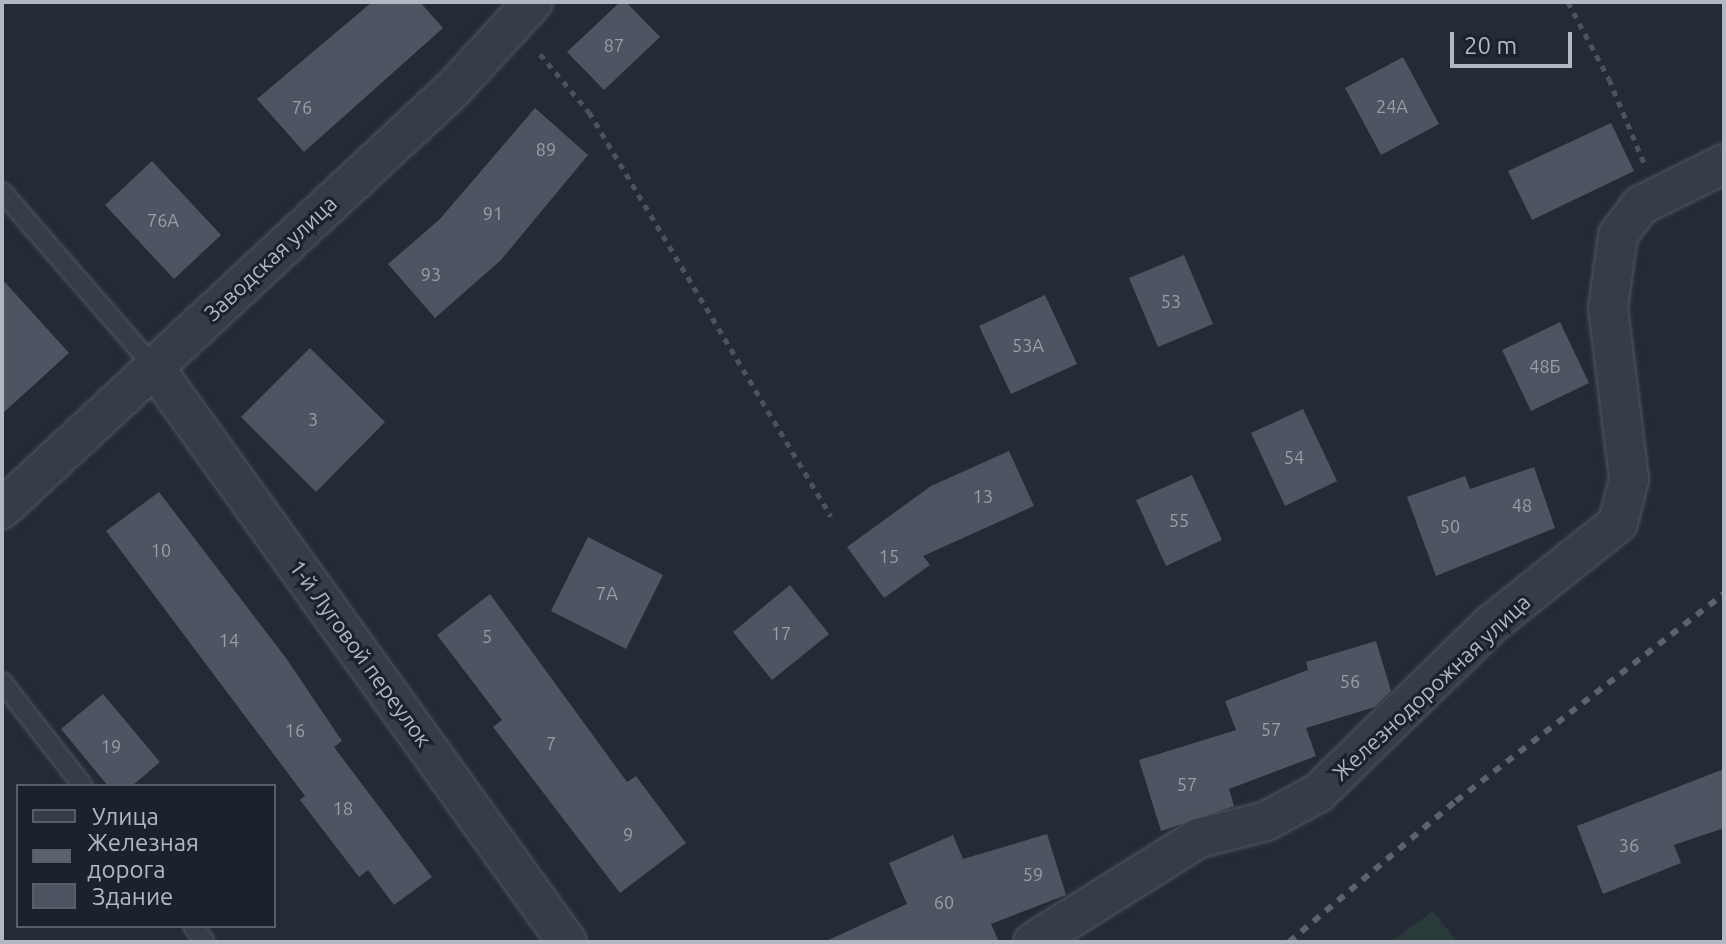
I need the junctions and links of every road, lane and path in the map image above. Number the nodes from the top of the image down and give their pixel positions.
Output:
1 (1568, 2) edge
2 (524, 13) edge
3 (1724, 164) edge
4 (2, 192) edge
5 (1658, 197) junction
6 (153, 366) junction
7 (2, 509) edge
8 (831, 516) dead end
9 (2, 682) edge
10 (81, 784) edge
11 (567, 942) edge
12 (1033, 942) edge

1 - 5 path
2 - 6 street, Заводская улица
2 - 8 path
3 - 5 street, Железнодорожная улица
4 - 6 lane
5 - 12 street, Железнодорожная улица
6 - 7 street, Заводская улица
6 - 11 street, 1-й Луговой переулок
9 - 10 lane

